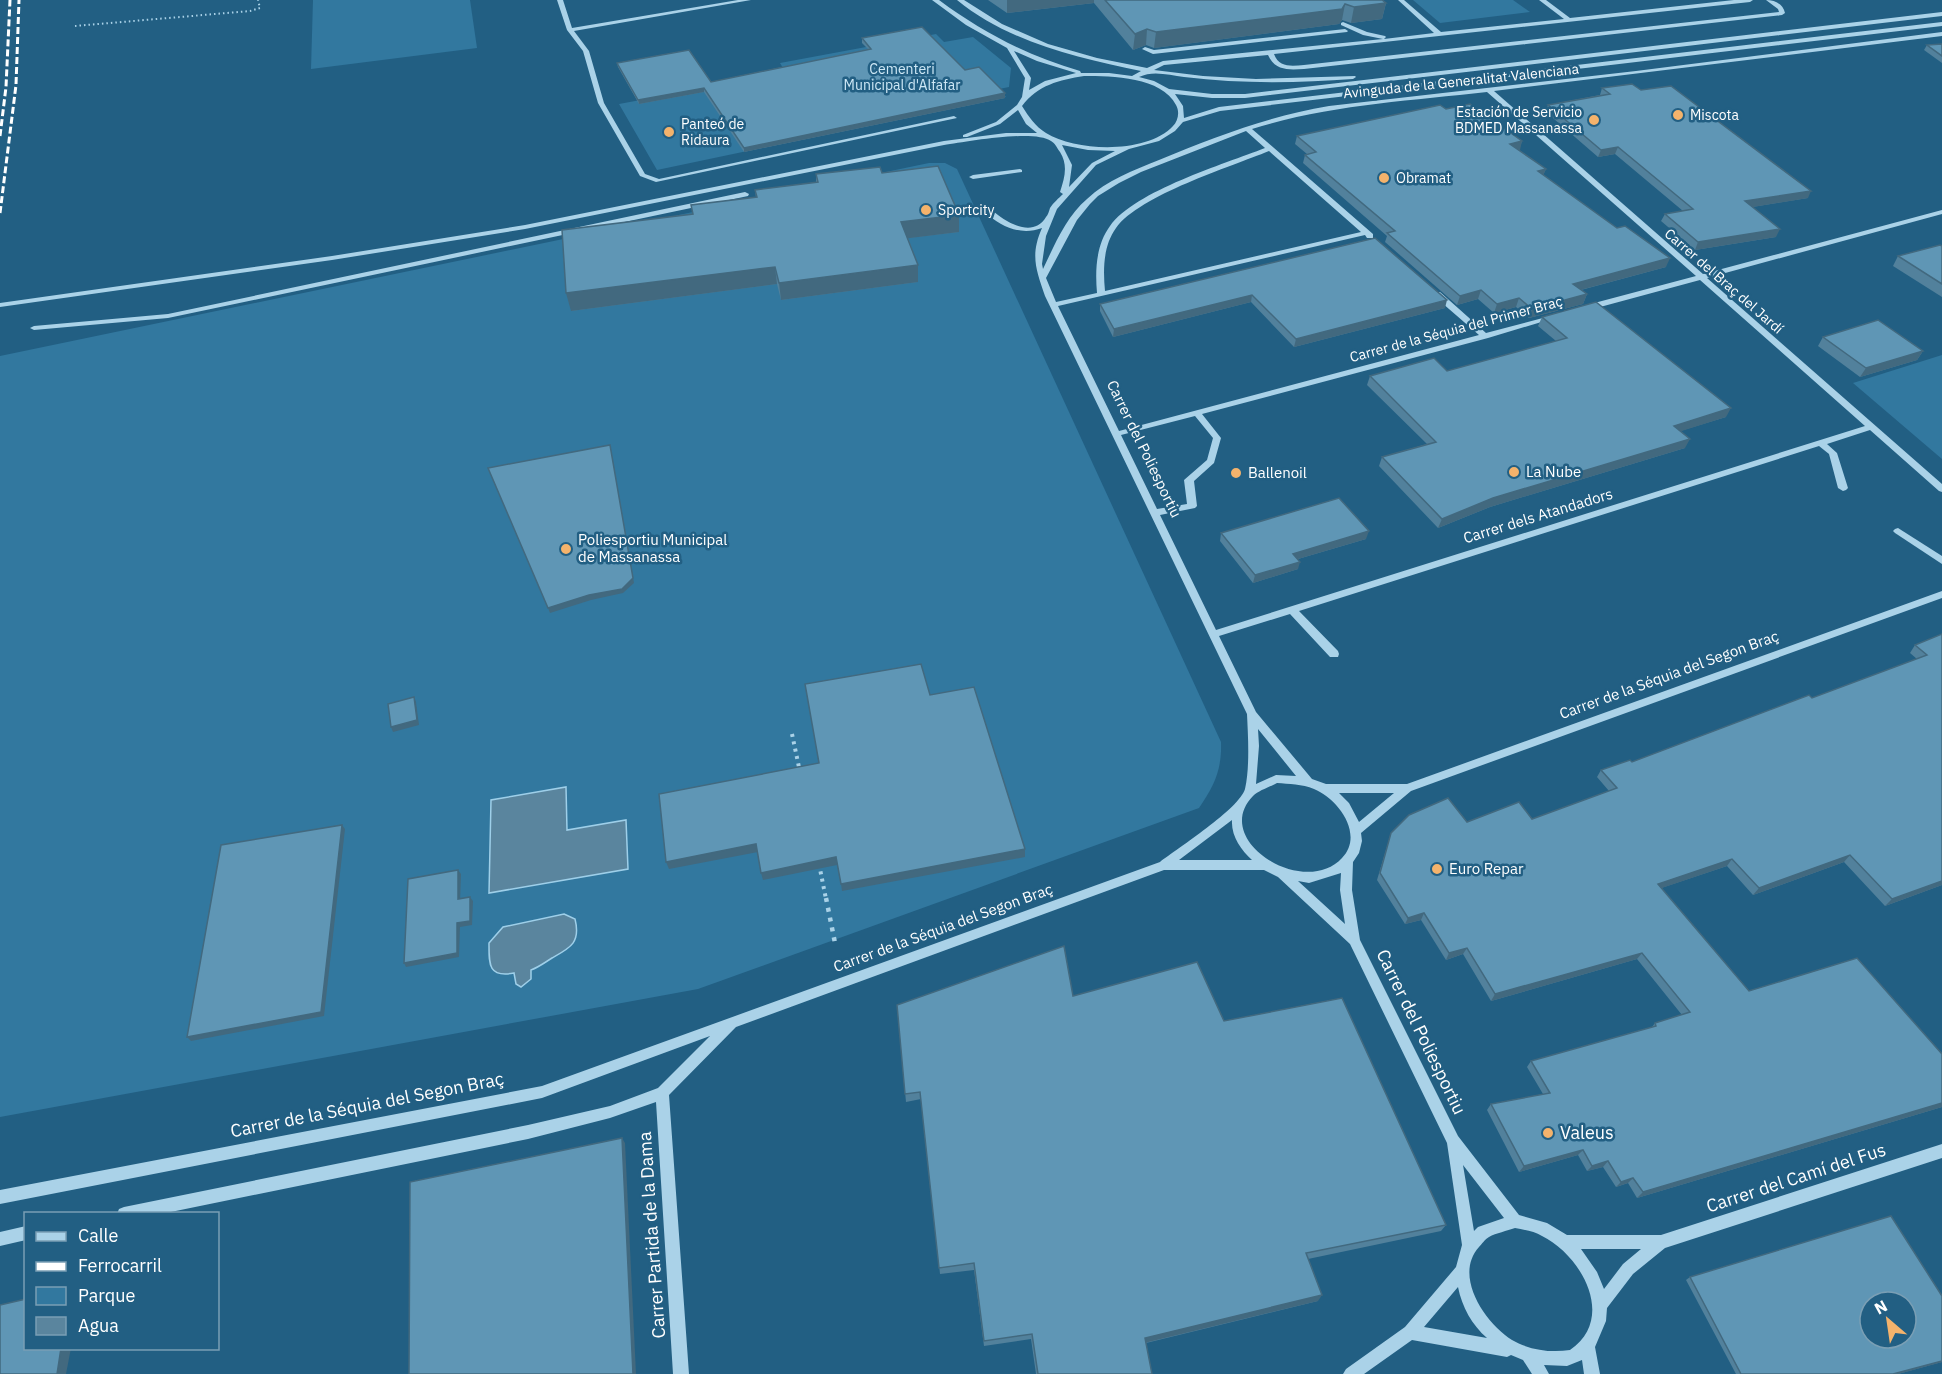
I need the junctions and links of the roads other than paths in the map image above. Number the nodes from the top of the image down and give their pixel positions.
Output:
1 (560, 0) edge
2 (748, 0) edge
3 (935, 0) edge
4 (960, 0) edge
5 (1401, 0) edge
6 (1542, 0) edge
7 (1750, 0) edge
8 (1769, 0) edge
9 (1942, 14) edge
10 (1569, 20) junction
11 (1942, 24) edge
12 (1342, 26) junction
13 (570, 30) junction
14 (1440, 34) junction
15 (1942, 34) edge
16 (1395, 39) junction
17 (1354, 44) junction
18 (1008, 49) junction
19 (1145, 49) edge
20 (1270, 53) junction
21 (1509, 66) junction
22 (1675, 66) junction
23 (1520, 73) junction
24 (1084, 74) junction
25 (1134, 77) junction
26 (1166, 91) junction
27 (1490, 91) junction
28 (1025, 96) junction
29 (1019, 105) junction
30 (954, 118) dead end
31 (1180, 121) junction
32 (1246, 129) junction
33 (1042, 135) junction
34 (1056, 141) junction
35 (944, 143) junction
36 (1128, 147) junction
37 (1269, 149) junction
38 (1020, 171) dead end
39 (973, 177) dead end
40 (745, 194) dead end
41 (1062, 198) junction
42 (989, 212) dead end
43 (1942, 212) edge
44 (1049, 220) junction
45 (1366, 233) junction
46 (1375, 240) edge
47 (1043, 277) junction
48 (1700, 278) junction
49 (1426, 284) edge
50 (1101, 294) junction
51 (0, 305) edge
52 (1053, 305) junction
53 (1576, 311) edge
54 (1564, 314) edge
55 (34, 328) dead end
56 (1485, 336) junction
57 (1197, 413) junction
58 (1871, 427) junction
59 (1116, 434) junction
60 (1821, 443) junction
61 (1843, 488) dead end
62 (1942, 489) edge
63 (1155, 513) junction
64 (1899, 531) dead end
65 (1942, 561) edge
66 (1942, 594) edge
67 (1292, 610) junction
68 (1215, 634) junction
69 (1334, 654) dead end
70 (1252, 714) junction
71 (1308, 782) junction
72 (1407, 788) junction
73 (1326, 789) junction
74 (1250, 791) junction
75 (1237, 810) junction
76 (1357, 830) junction
77 (1347, 862) junction
78 (1164, 865) junction
79 (1264, 866) junction
80 (1283, 874) junction
81 (1354, 940) junction
82 (733, 1022) junction
83 (662, 1093) junction
84 (1453, 1141) junction
85 (1942, 1151) edge
86 (0, 1197) edge
87 (134, 1212) edge
88 (1515, 1221) junction
89 (24, 1233) edge
90 (0, 1239) edge
91 (1565, 1242) junction
92 (1661, 1242) junction
93 (1469, 1244) junction
94 (1462, 1271) junction
95 (1600, 1305) junction
96 (1410, 1332) junction
97 (1587, 1347) junction
98 (1509, 1350) junction
99 (1530, 1359) junction
100 (681, 1374) edge
101 (1351, 1374) edge
102 (1541, 1374) edge
103 (1592, 1374) edge

1 - 13 street
2 - 13 street
3 - 18 street
4 - 21 street
5 - 14 street
6 - 10 street
7 - 10 street
8 - 20 street
9 - 21 street
10 - 14 street
11 - 23 street
12 - 16 street
12 - 17 street
12 - 19 street
13 - 30 street
14 - 16 street
15 - 22 street, Avinguda de la Generalitat Valenciana
16 - 17 street
17 - 20 street
18 - 24 street
18 - 28 street
20 - 25 street
21 - 26 street
22 - 23 street
22 - 27 street, Avinguda de la Generalitat Valenciana
23 - 31 street
24 - 25 street
24 - 28 street
25 - 26 street
26 - 31 street
27 - 32 street, Avinguda de la Generalitat Valenciana
27 - 48 street, Carrer del Braç del Jardí
28 - 29 street
29 - 33 street
29 - 35 street
31 - 36 street
32 - 37 street
32 - 47 street, Avinguda de la Generalitat Valenciana
33 - 34 street
33 - 35 street
34 - 36 street
34 - 41 street, Carrer del Poliesportiu
35 - 51 street
36 - 41 street, Carrer del Poliesportiu
37 - 45 street
37 - 50 street
38 - 39 street
40 - 55 street
41 - 44 street, Carrer del Poliesportiu
42 - 44 street
43 - 48 street, Carrer de la Séquia del Primer Braç
44 - 47 street, Carrer del Poliesportiu
45 - 46 street
45 - 50 street
47 - 52 street, Carrer del Poliesportiu
48 - 53 street, Carrer de la Séquia del Primer Braç
48 - 58 street, Carrer del Braç del Jardí
49 - 56 street
50 - 52 street
52 - 59 street, Carrer del Poliesportiu
54 - 56 street, Carrer de la Séquia del Primer Braç
56 - 57 street, Carrer de la Séquia del Primer Braç
57 - 59 street, Carrer de la Séquia del Primer Braç
57 - 63 street
58 - 60 street, Carrer dels Atandadors
58 - 62 street, Carrer del Braç del Jardí
59 - 63 street, Carrer del Poliesportiu
60 - 61 street
60 - 67 street, Carrer dels Atandadors
63 - 68 street, Carrer del Poliesportiu
64 - 65 street
66 - 72 street, Carrer de la Séquia del Segon Braç
67 - 68 street, Carrer dels Atandadors
67 - 69 street
68 - 70 street, Carrer del Poliesportiu
70 - 71 street, Carrer del Poliesportiu
70 - 74 street, Carrer del Poliesportiu
71 - 73 street
71 - 74 street
72 - 73 street, Carrer de la Séquia del Segon Braç
72 - 76 street, Carrer de la Séquia del Segon Braç
73 - 76 street
74 - 75 street
75 - 78 street, Carrer de la Séquia del Segon Braç
75 - 79 street
76 - 77 street
77 - 80 street
77 - 81 street, Carrer del Poliesportiu
78 - 79 street, Carrer de la Séquia del Segon Braç
78 - 82 street, Carrer de la Séquia del Segon Braç
79 - 80 street
80 - 81 street, Carrer del Poliesportiu
81 - 84 street, Carrer del Poliesportiu
82 - 83 street, Carrer de la Séquia del Segon Braç
82 - 86 street, Carrer de la Séquia del Segon Braç
83 - 87 street, Carrer de la Séquia del Segon Braç
83 - 100 street, Carrer Partida de la Dama
84 - 88 street, Carrer del Poliesportiu
84 - 93 street, Carrer del Poliesportiu
85 - 92 street, Carrer del Camí del Fus
88 - 91 street
88 - 93 street
89 - 90 street
91 - 92 street, Carrer del Camí del Fus
91 - 95 street
92 - 95 street, Carrer del Camí del Fus
93 - 94 street
94 - 96 street
94 - 98 street
95 - 97 street
96 - 98 street
96 - 101 street
97 - 99 street
97 - 103 street
98 - 99 street
99 - 102 street

